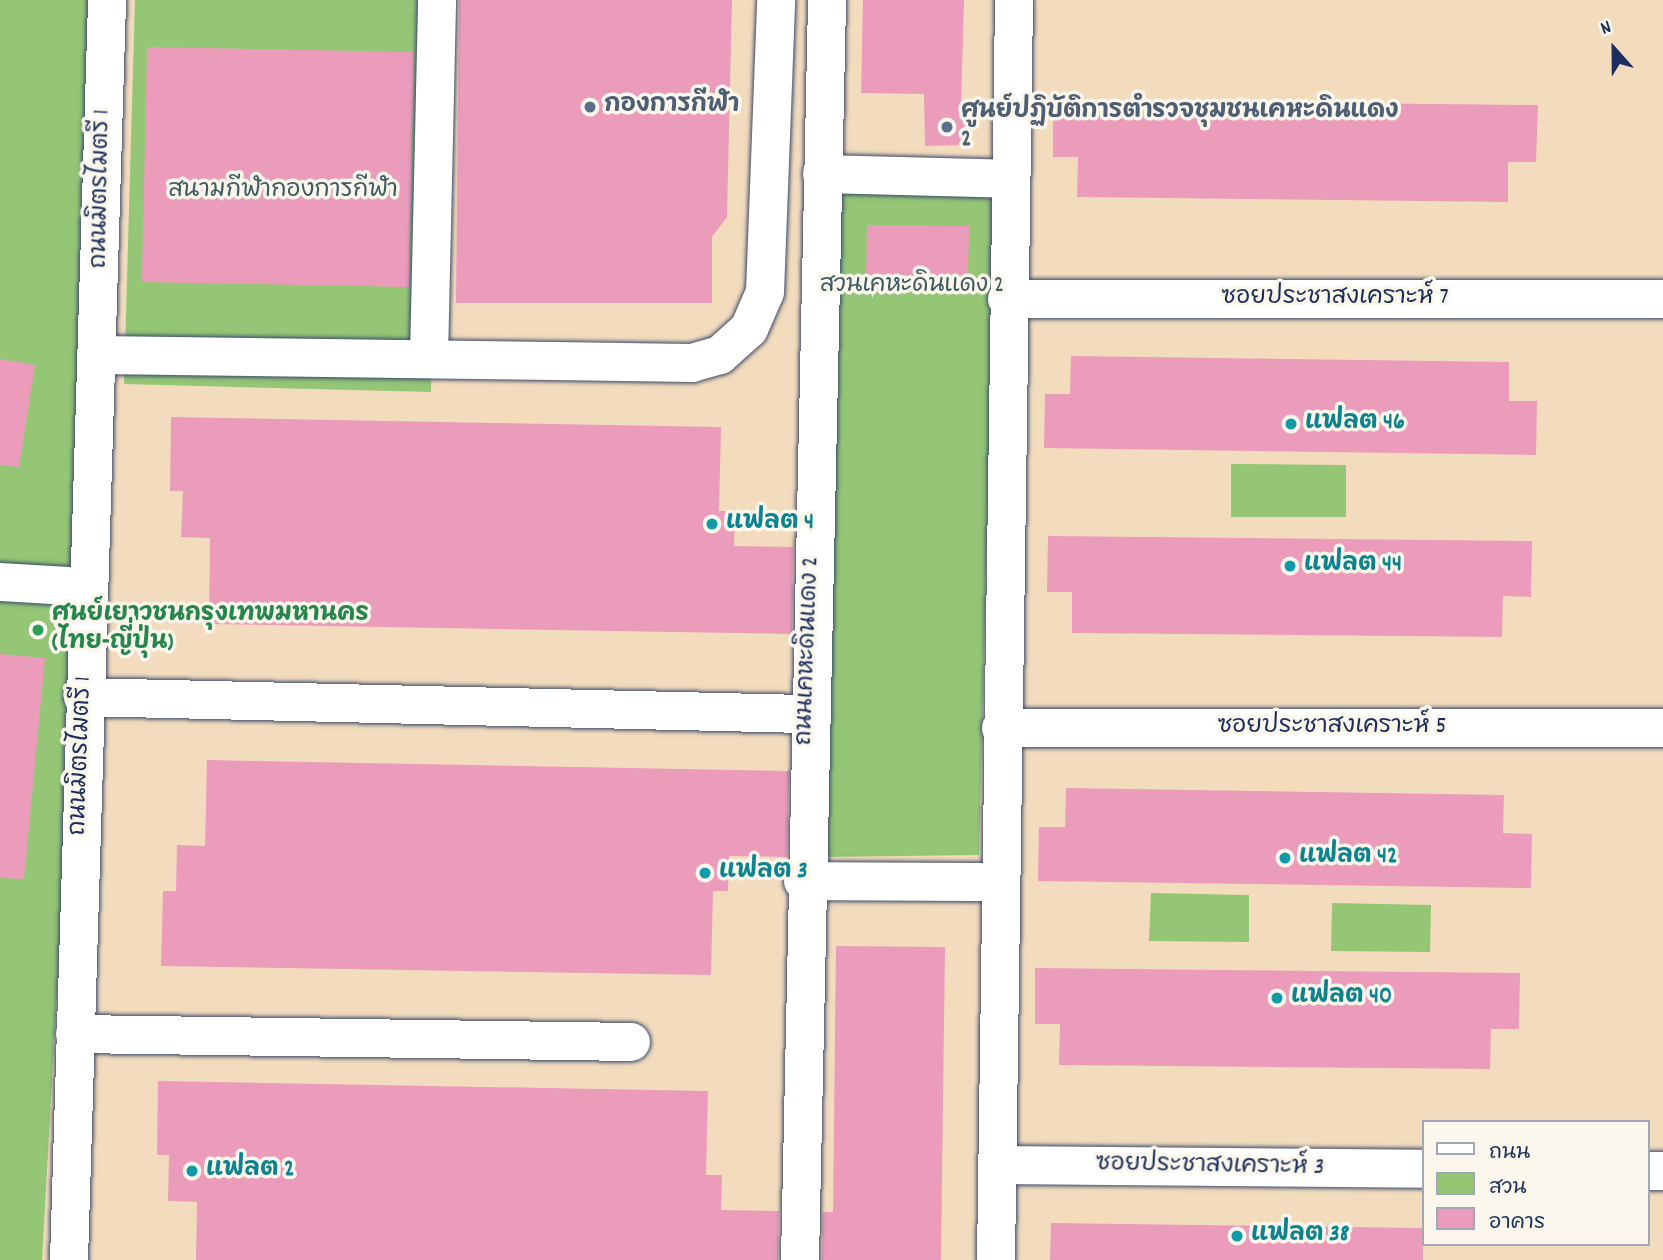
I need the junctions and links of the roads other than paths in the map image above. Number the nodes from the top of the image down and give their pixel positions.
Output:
1 (107, 0) edge
2 (437, 0) edge
3 (776, 0) edge
4 (827, 0) edge
5 (1014, 0) edge
6 (822, 174) junction
7 (1008, 179) junction
8 (1007, 299) junction
9 (1663, 299) edge
10 (98, 355) junction
11 (429, 357) junction
12 (0, 582) edge
13 (88, 587) junction
14 (83, 697) junction
15 (807, 714) junction
16 (1001, 728) junction
17 (1663, 729) edge
18 (803, 881) junction
19 (1000, 882) junction
20 (75, 1034) junction
21 (631, 1042) dead end
22 (997, 1164) junction
23 (1422, 1169) edge
24 (69, 1260) edge
25 (800, 1260) edge
26 (996, 1260) edge

1 - 10 street, ถนนมิตรไมตรี 1
2 - 11 street
3 - 11 street
4 - 6 street, ถนนเคหะดินแดง 2
5 - 7 street
6 - 7 street
6 - 15 street, ถนนเคหะดินแดง 2
7 - 8 street
8 - 9 street, ซอยประชาสงเคราะห์ 7
8 - 16 street
10 - 11 street
10 - 13 street, ถนนมิตรไมตรี 1
12 - 13 street
13 - 14 street, ถนนมิตรไมตรี 1
14 - 15 street
14 - 20 street, ถนนมิตรไมตรี 1
15 - 18 street, ถนนเคหะดินแดง 2
16 - 17 street, ซอยประชาสงเคราะห์ 5
16 - 19 street
18 - 19 street
18 - 25 street, ถนนเคหะดินแดง 2
19 - 22 street
20 - 21 street
20 - 24 street, ถนนมิตรไมตรี 1
22 - 23 street, ซอยประชาสงเคราะห์ 3
22 - 26 street

